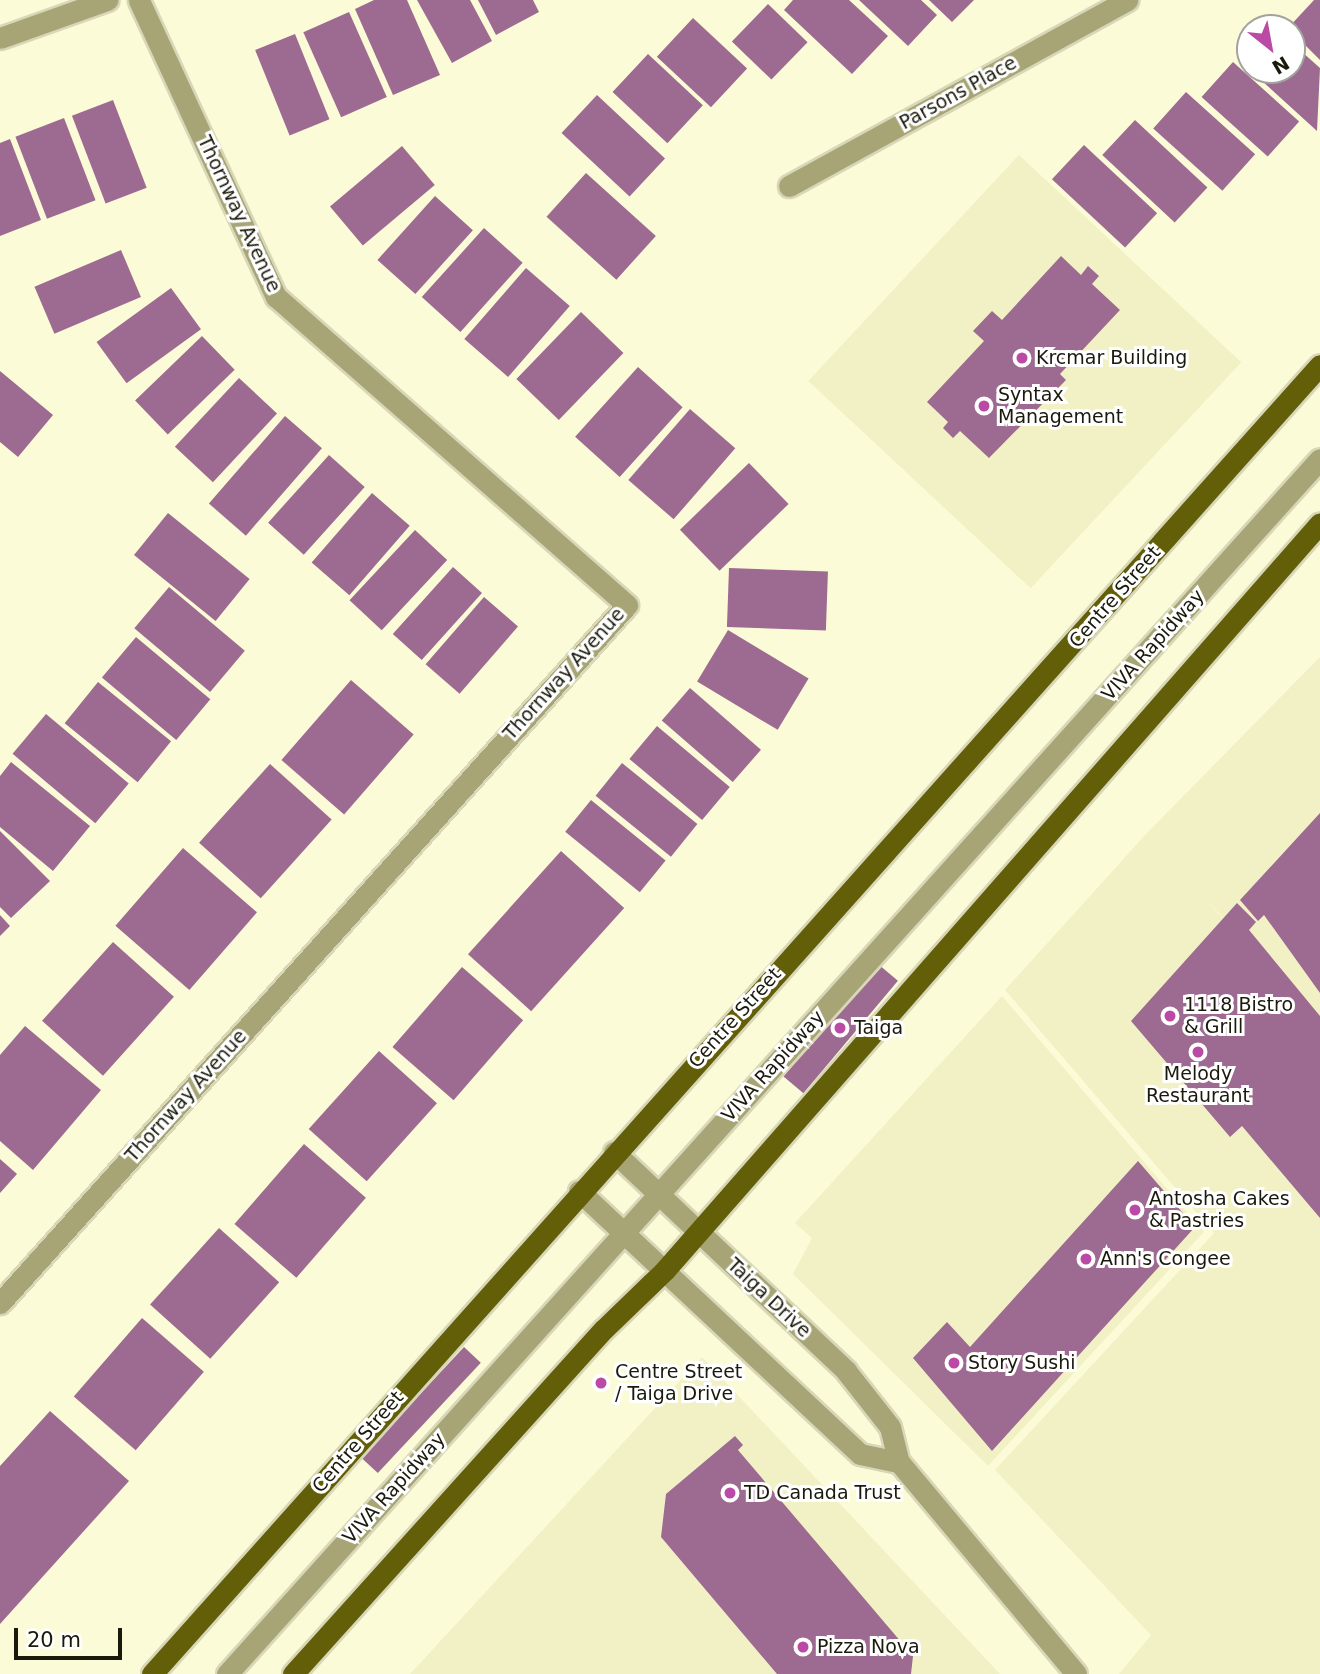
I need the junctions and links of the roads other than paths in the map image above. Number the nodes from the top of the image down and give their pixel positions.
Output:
1 (107, 0) edge
2 (139, 0) edge
3 (1127, 0) edge
4 (0, 38) edge
5 (789, 186) dead end
6 (1320, 365) edge
7 (1320, 459) edge
8 (1320, 523) edge
9 (614, 1152) junction
10 (579, 1191) junction
11 (658, 1194) junction
12 (699, 1232) junction
13 (623, 1235) junction
14 (665, 1270) junction
15 (0, 1303) edge
16 (899, 1462) junction
17 (152, 1674) edge
18 (227, 1674) edge
19 (293, 1674) edge
20 (1076, 1674) edge

1 - 4 street
2 - 15 street, Thornway Avenue
3 - 5 street, Parsons Place
6 - 9 main road, Centre Street
7 - 11 street, VIVA Rapidway
8 - 12 main road
9 - 10 main road, Centre Street
9 - 11 street, Taiga Drive
10 - 13 street
10 - 17 main road, Centre Street
11 - 12 street, Taiga Drive
11 - 13 street, VIVA Rapidway
12 - 14 main road
12 - 16 street, Taiga Drive
13 - 14 street
13 - 18 street, VIVA Rapidway
14 - 16 street
14 - 19 main road
16 - 20 street, Taiga Drive

